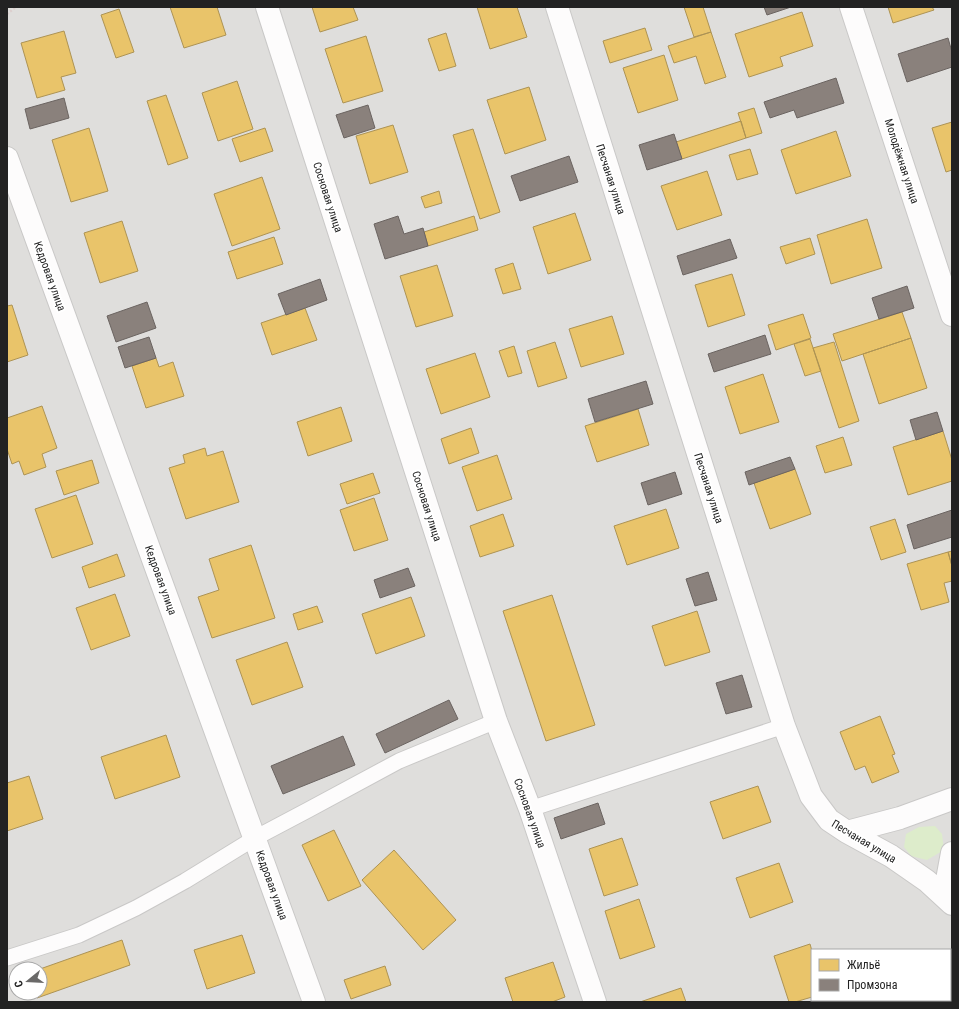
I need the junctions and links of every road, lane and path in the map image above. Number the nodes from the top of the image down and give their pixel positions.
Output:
1 (16, 7) edge
2 (268, 7) edge
3 (557, 7) edge
4 (851, 7) edge
5 (7, 14) edge
6 (7, 158) edge
7 (952, 315) edge
8 (496, 721) junction
9 (784, 726) junction
10 (952, 799) edge
11 (530, 809) junction
12 (847, 832) junction
13 (255, 838) junction
14 (952, 853) edge
15 (952, 894) edge
16 (952, 904) edge
17 (7, 958) edge
18 (314, 1002) edge
19 (595, 1002) edge

1 - 5 path
2 - 8 street, Сосновая улица
3 - 9 street, Песчаная улица
4 - 7 street, Молодёжная улица
6 - 13 street, Кедровая улица
8 - 11 street, Сосновая улица
8 - 13 lane
9 - 11 lane
9 - 12 street, Песчаная улица
10 - 12 street
11 - 19 street, Сосновая улица
12 - 16 street, Песчаная улица
13 - 17 lane
13 - 18 street, Кедровая улица
14 - 15 street

